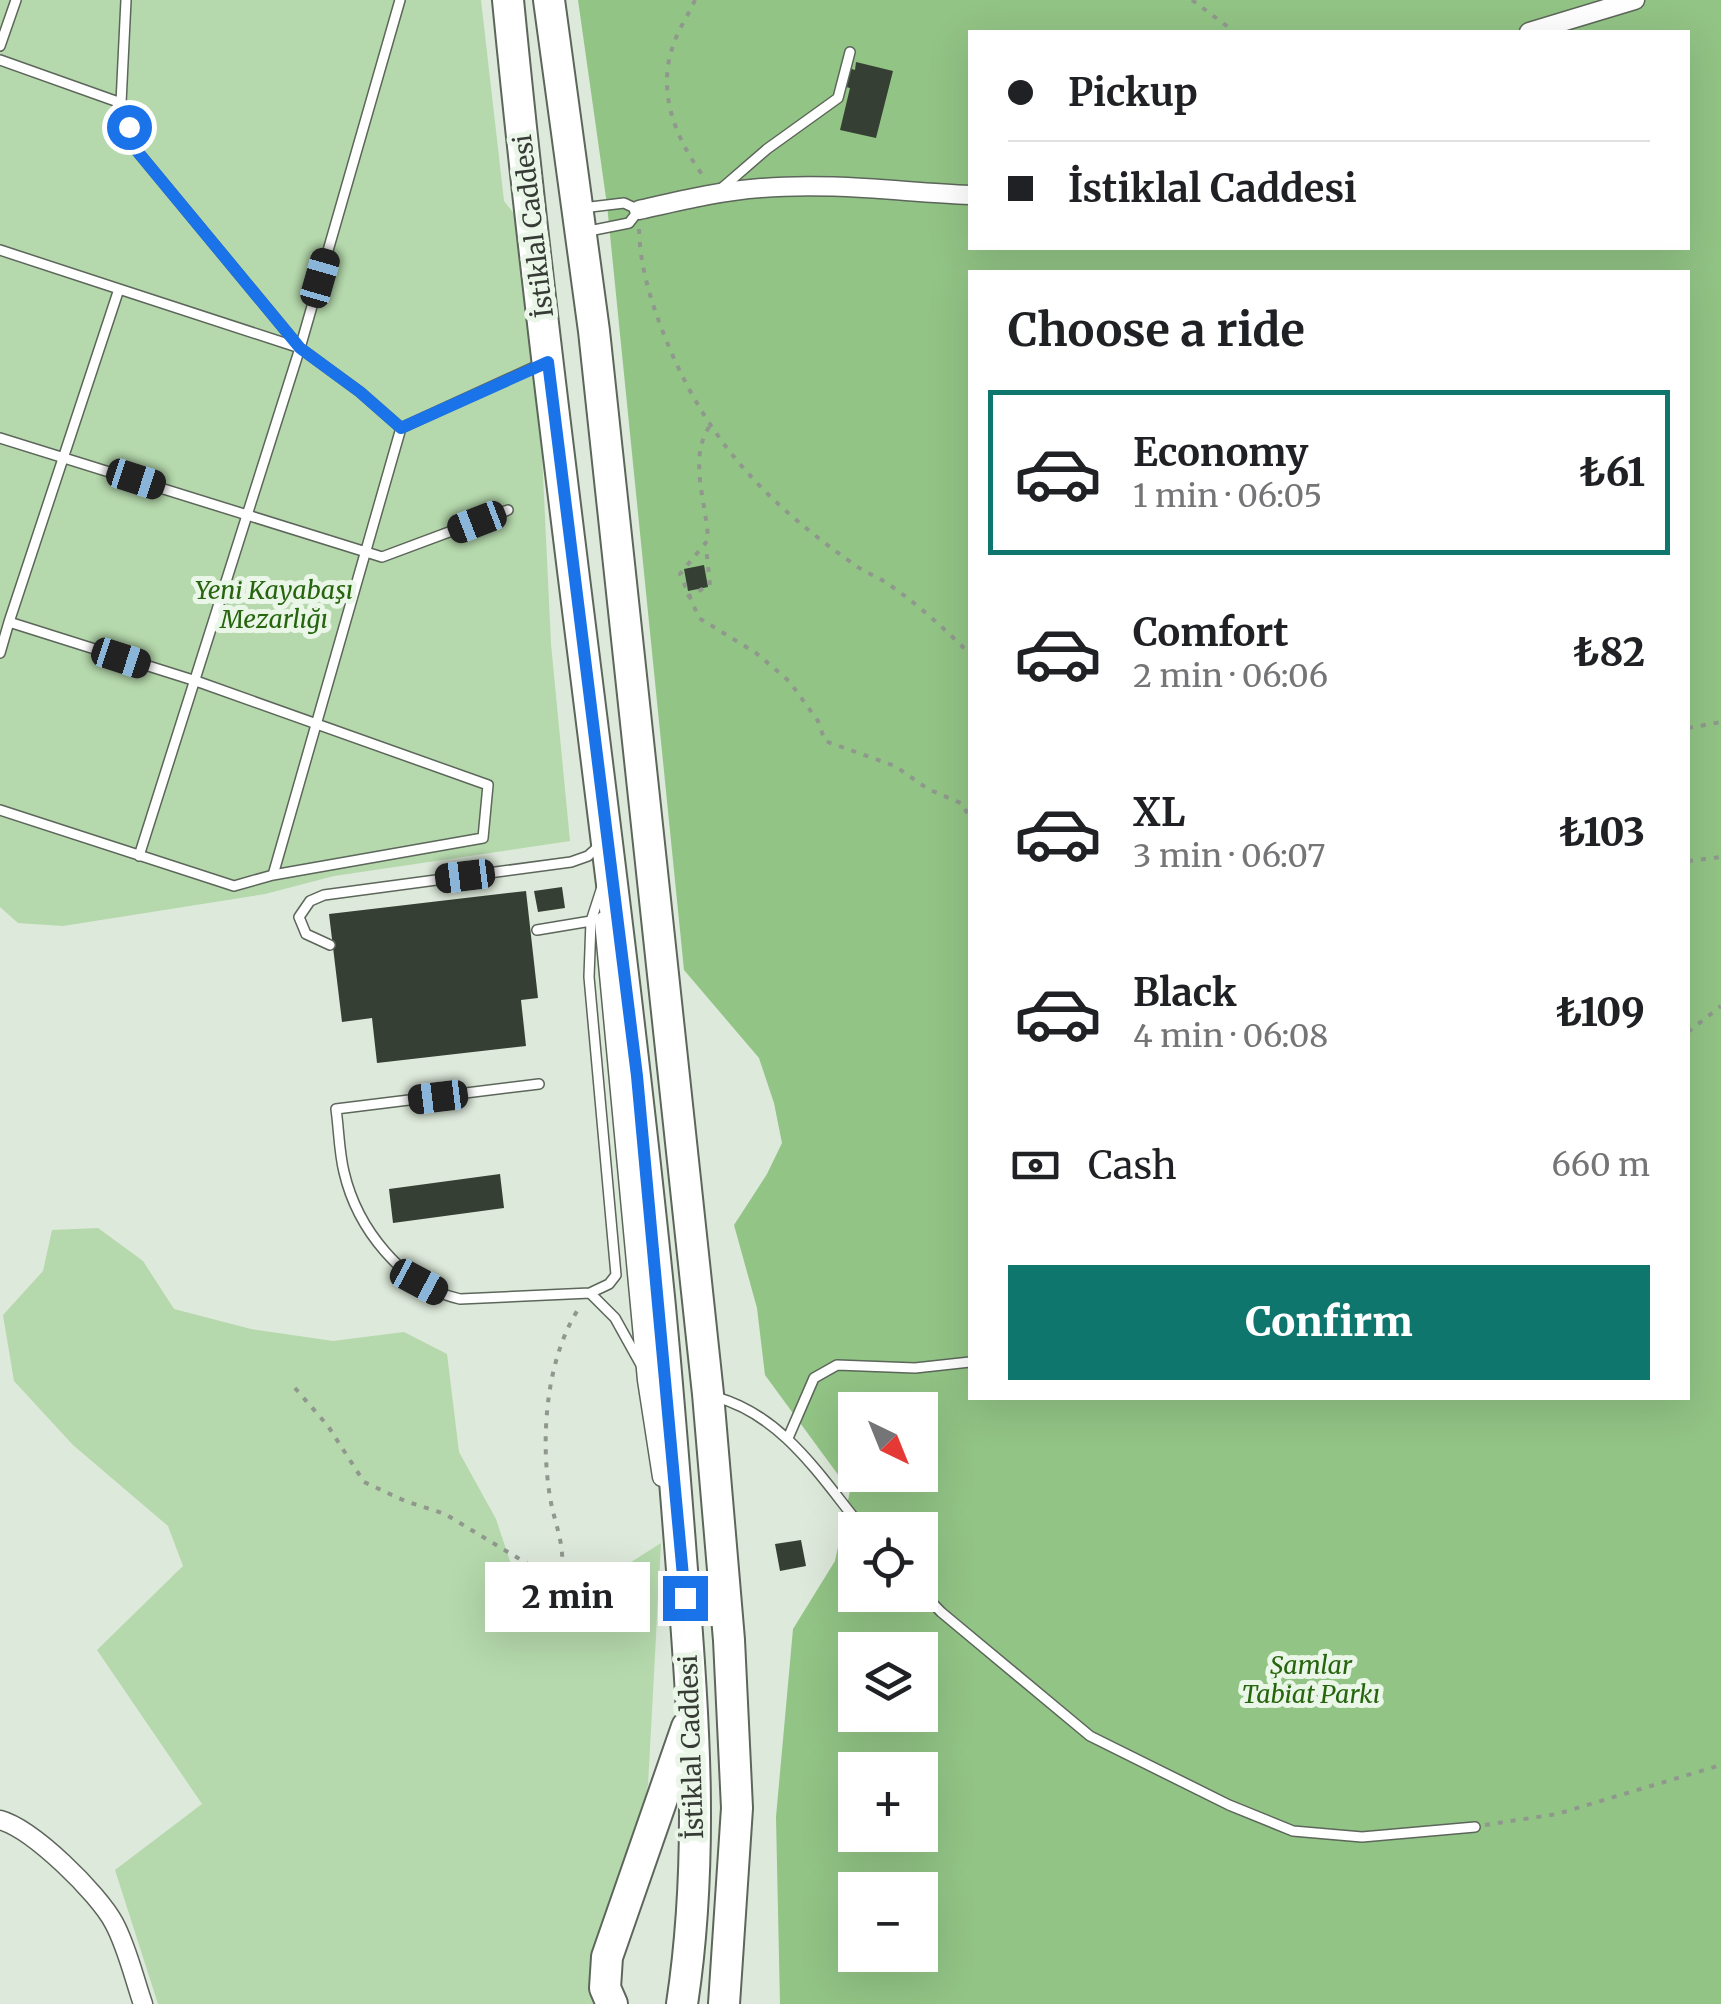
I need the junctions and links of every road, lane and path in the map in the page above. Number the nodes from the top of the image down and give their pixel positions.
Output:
1 (16, 0) edge
2 (126, 0) edge
3 (400, 0) edge
4 (508, 0) edge
5 (549, 0) edge
6 (696, 0) edge
7 (1192, 0) edge
8 (1636, 0) edge
9 (1231, 30) edge
10 (1536, 30) edge
11 (0, 46) edge
12 (850, 52) dead end
13 (0, 60) edge
14 (121, 103) junction
15 (716, 193) junction
16 (968, 194) edge
17 (638, 210) junction
18 (580, 220) junction
19 (0, 250) edge
20 (119, 289) junction
21 (300, 348) junction
22 (548, 362) junction
23 (709, 427) junction
24 (401, 428) junction
25 (0, 438) edge
26 (61, 455) junction
27 (508, 510) dead end
28 (247, 514) junction
29 (706, 546) junction
30 (366, 552) junction
31 (687, 597) junction
32 (9, 622) junction
33 (968, 652) edge
34 (0, 654) edge
35 (196, 681) junction
36 (1721, 722) edge
37 (317, 724) junction
38 (1690, 728) edge
39 (0, 810) edge
40 (968, 815) edge
41 (606, 836) junction
42 (139, 856) junction
43 (1721, 858) edge
44 (1690, 861) edge
45 (273, 874) junction
46 (603, 884) junction
47 (591, 921) junction
48 (538, 930) dead end
49 (330, 945) dead end
50 (1721, 1006) edge
51 (1690, 1030) edge
52 (539, 1084) dead end
53 (590, 1293) junction
54 (968, 1362) edge
55 (647, 1380) junction
56 (295, 1388) dead end
57 (708, 1394) junction
58 (788, 1438) junction
59 (849, 1512) edge
60 (682, 1564) junction
61 (938, 1605) edge
62 (692, 1714) junction
63 (1721, 1765) edge
64 (0, 1820) edge
65 (1475, 1826) joint
66 (143, 2004) edge
67 (612, 2004) edge
68 (682, 2004) edge
69 (724, 2004) edge

1 - 11 lane
2 - 14 lane
3 - 21 lane
4 - 22 main road, İstiklal Caddesi
5 - 18 main road, İstiklal Caddesi
6 - 15 path
7 - 9 path
8 - 10 street
12 - 15 lane
13 - 14 lane
14 - 21 lane
15 - 16 street
15 - 17 street
17 - 18 lane
17 - 18 lane
17 - 23 path
18 - 57 main road, İstiklal Caddesi
19 - 20 lane
20 - 21 lane
20 - 26 lane
21 - 24 lane
21 - 28 lane
22 - 24 lane
22 - 41 main road, İstiklal Caddesi
23 - 29 path
23 - 33 path
24 - 30 lane
25 - 26 lane
26 - 28 lane
26 - 32 lane
27 - 30 lane
28 - 30 lane
28 - 35 lane
29 - 31 path
29 - 31 path
30 - 37 lane
31 - 40 path
32 - 34 lane
32 - 35 lane
35 - 37 lane
35 - 42 lane
36 - 38 path
37 - 45 lane
37 - 45 lane
39 - 42 lane
41 - 46 street
41 - 49 lane
41 - 60 main road, İstiklal Caddesi
42 - 45 lane
43 - 44 path
46 - 47 lane
46 - 55 street
47 - 48 lane
47 - 53 lane
50 - 51 path
52 - 53 lane
53 - 55 lane
53 - 56 path
54 - 58 lane
55 - 60 street
57 - 58 lane
57 - 69 main road, İstiklal Caddesi
58 - 59 lane
60 - 62 main road, İstiklal Caddesi
61 - 65 lane
62 - 67 main road
62 - 68 main road, İstiklal Caddesi
63 - 65 path
64 - 66 street

